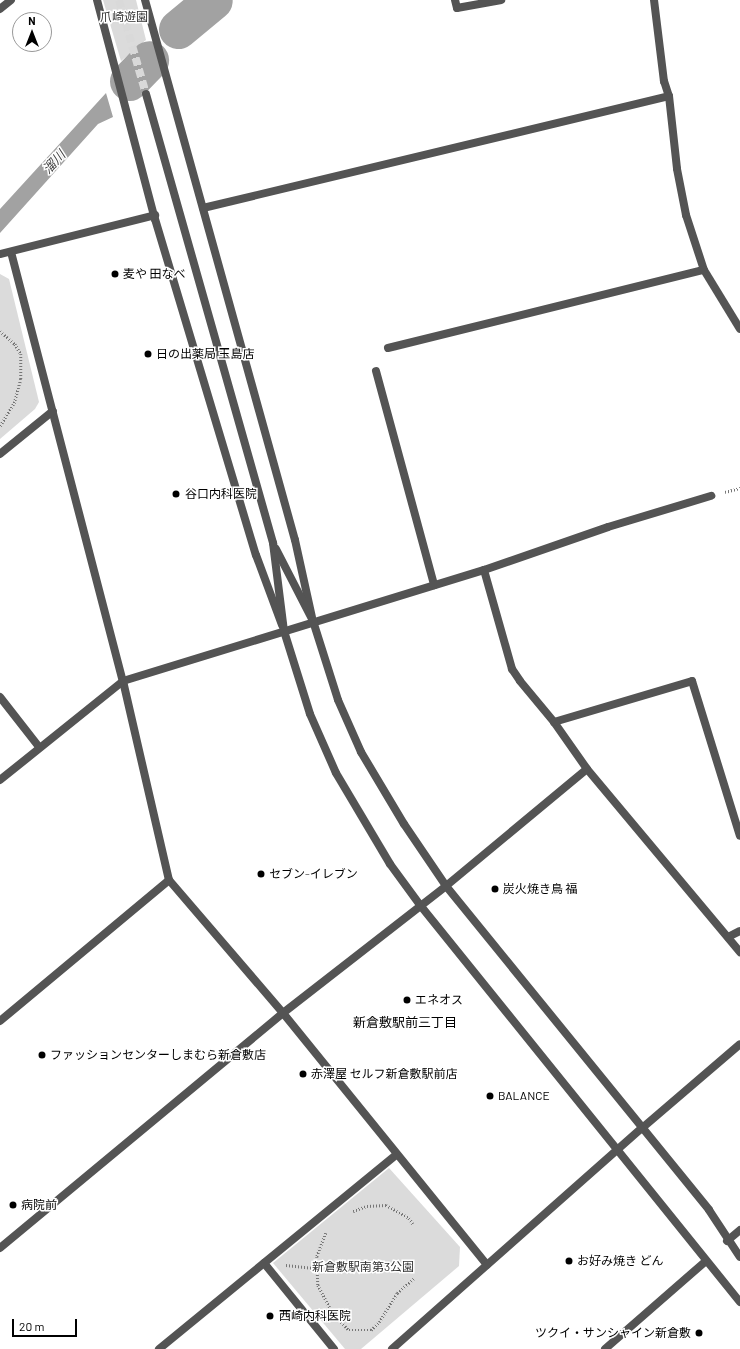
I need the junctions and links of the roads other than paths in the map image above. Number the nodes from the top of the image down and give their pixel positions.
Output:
1 (11, 0) edge
2 (97, 0) edge
3 (145, 0) edge
4 (455, 0) edge
5 (501, 0) edge
6 (654, 0) edge
7 (0, 9) edge
8 (146, 94) tunnel mouth
9 (669, 96) junction
10 (203, 208) junction
11 (155, 215) junction
12 (11, 252) junction
13 (0, 254) edge
14 (704, 270) junction
15 (740, 329) edge
16 (388, 348) dead end
17 (376, 371) dead end
18 (53, 411) junction
19 (0, 454) edge
20 (711, 496) dead end
21 (273, 543) junction
22 (484, 570) junction
23 (434, 585) junction
24 (314, 621) junction
25 (284, 631) junction
26 (123, 681) junction
27 (0, 697) edge
28 (554, 722) junction
29 (39, 747) junction
30 (587, 769) junction
31 (0, 780) edge
32 (740, 836) edge
33 (169, 880) junction
34 (446, 886) junction
35 (420, 905) junction
36 (740, 931) edge
37 (728, 937) junction
38 (740, 952) edge
39 (284, 1013) junction
40 (0, 1021) edge
41 (740, 1044) edge
42 (641, 1129) junction
43 (619, 1149) junction
44 (396, 1155) junction
45 (740, 1230) edge
46 (727, 1241) junction
47 (0, 1248) edge
48 (740, 1257) edge
49 (706, 1261) junction
50 (264, 1263) junction
51 (487, 1265) junction
52 (740, 1302) edge
53 (159, 1349) edge
54 (334, 1349) edge
55 (392, 1349) edge
56 (605, 1349) edge

1 - 7 street
2 - 11 street
3 - 10 street
4 - 5 street
6 - 9 street
8 - 21 street
9 - 10 street
9 - 14 street
10 - 24 street
11 - 12 street
11 - 25 street
12 - 13 street
12 - 18 street
14 - 15 street
14 - 16 street
17 - 23 street
18 - 19 street
18 - 26 street
20 - 22 street
21 - 24 street
21 - 25 street
22 - 23 street
22 - 28 street
23 - 24 street
24 - 25 street
24 - 34 street
25 - 26 street
25 - 35 street
26 - 29 street
26 - 33 street
27 - 29 street
28 - 30 street
28 - 32 street
29 - 31 street
30 - 34 street
30 - 37 street
33 - 39 street
33 - 40 street
34 - 35 street
34 - 42 street
35 - 39 street
35 - 43 street
36 - 37 street
37 - 38 street
39 - 44 street
39 - 47 street
41 - 42 street
42 - 43 street
42 - 46 street
43 - 49 street
43 - 51 street
44 - 50 street
44 - 51 street
45 - 46 street
46 - 48 street
49 - 52 street
49 - 56 street
50 - 53 street
50 - 54 street
51 - 55 street

